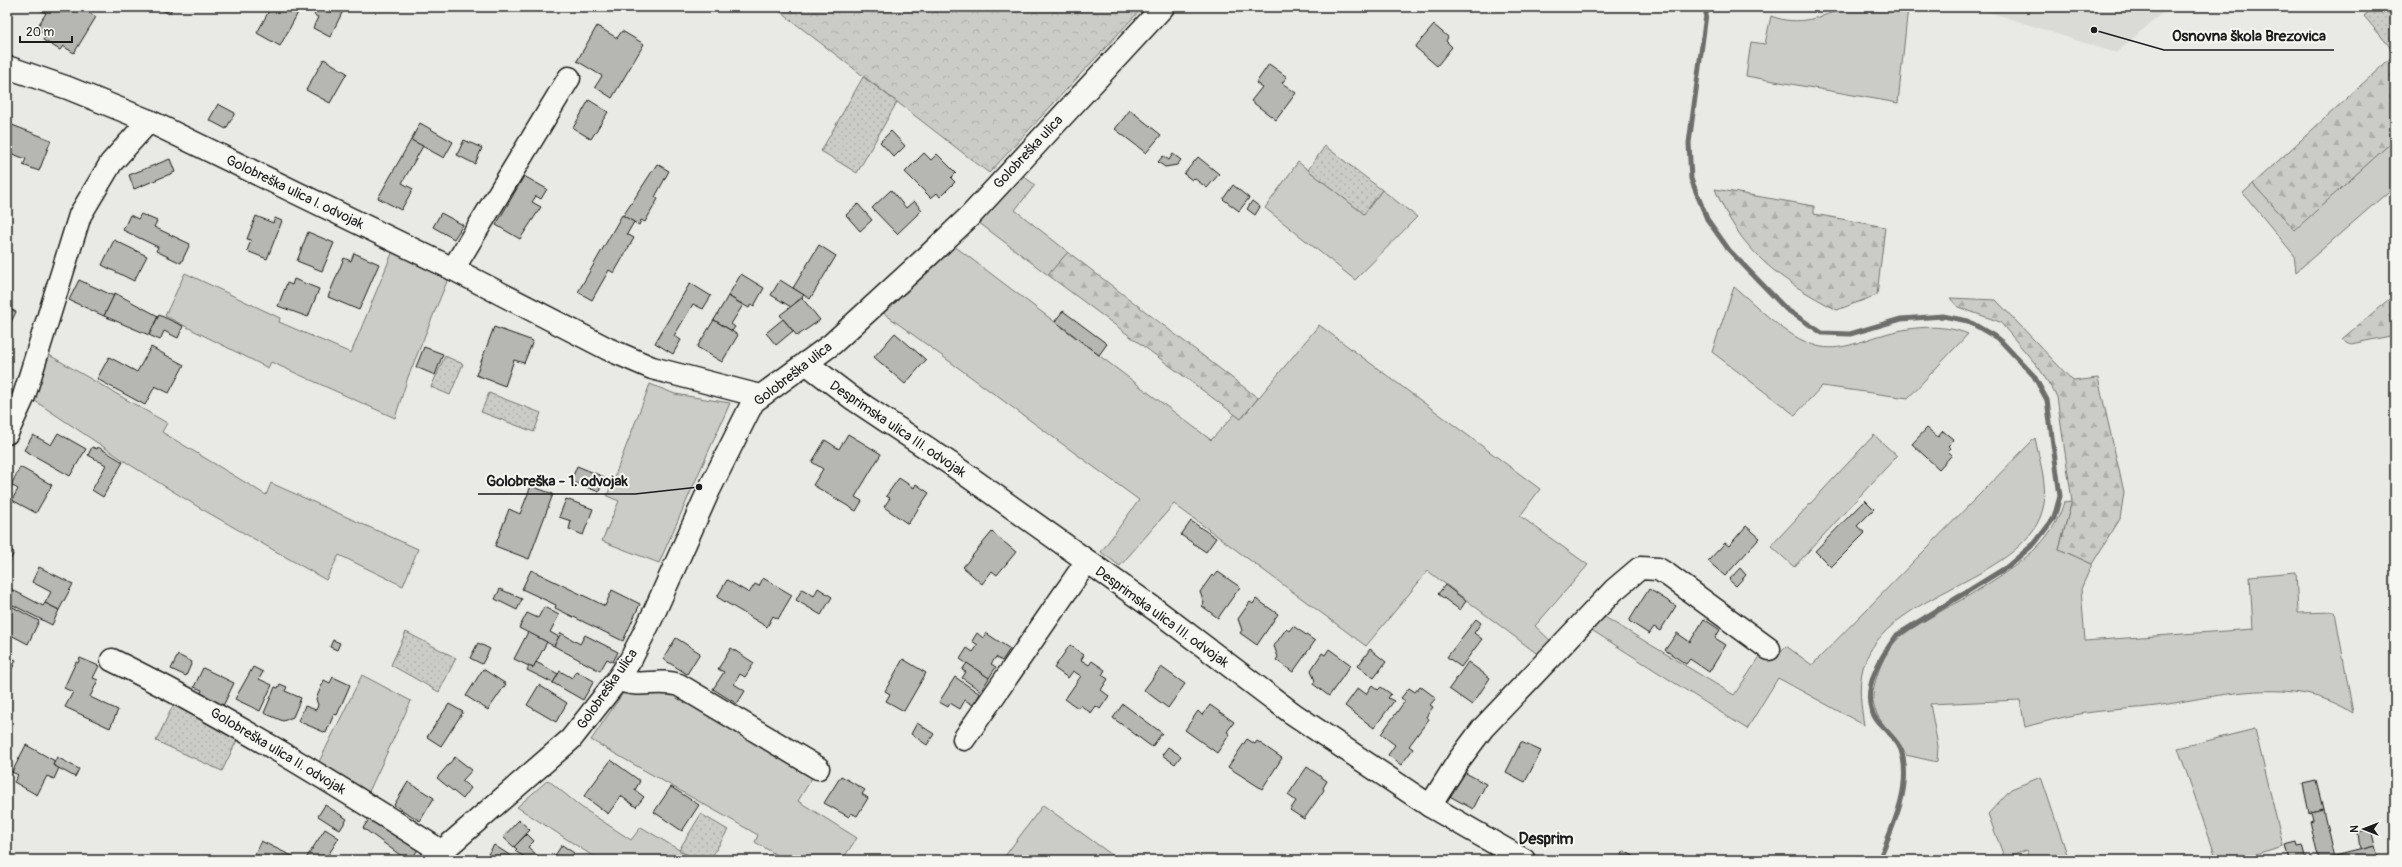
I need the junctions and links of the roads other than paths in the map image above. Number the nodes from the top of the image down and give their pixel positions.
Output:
1 (1163, 7) edge
2 (7, 67) edge
3 (569, 78) dead end
4 (149, 121) junction
5 (453, 269) junction
6 (806, 363) junction
7 (760, 396) junction
8 (7, 433) edge
9 (1087, 561) junction
10 (1769, 649) dead end
11 (112, 660) dead end
12 (618, 679) junction
13 (964, 739) dead end
14 (818, 768) dead end
15 (1430, 806) junction
16 (436, 855) edge
17 (1524, 860) edge

1 - 6 street, Golobreška ulica
2 - 4 street, Golobreška ulica I. odvojak
3 - 5 street
4 - 5 street, Golobreška ulica I. odvojak
4 - 8 street
5 - 7 street, Golobreška ulica I. odvojak
6 - 7 street, Golobreška ulica
6 - 9 street, Desprimska ulica III. odvojak
7 - 12 street, Golobreška ulica
9 - 13 street
9 - 15 street, Desprimska ulica III. odvojak
10 - 15 street
11 - 16 street, Golobreška ulica II. odvojak
12 - 14 street
12 - 16 street, Golobreška ulica
15 - 17 street, Desprimska ulica III. odvojak

